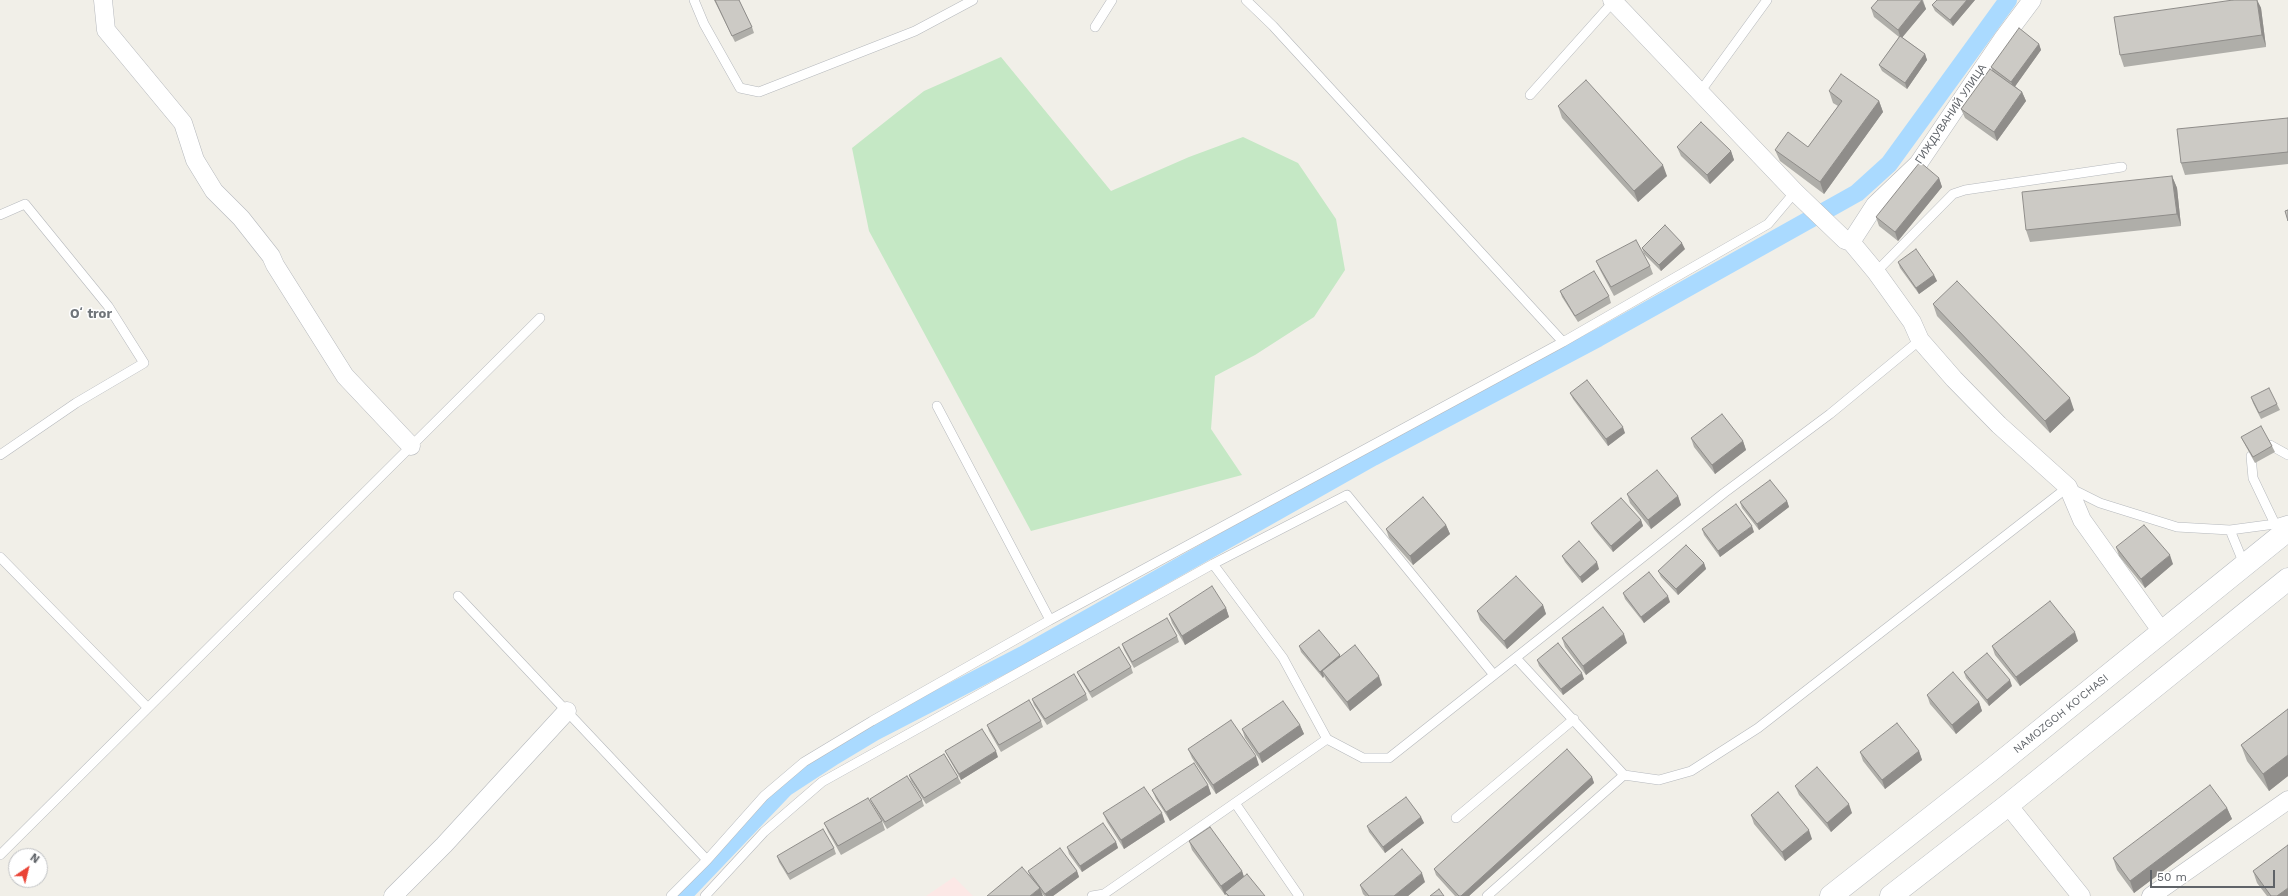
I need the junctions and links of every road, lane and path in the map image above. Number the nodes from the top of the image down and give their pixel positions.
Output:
1 (103, 0) edge
2 (694, 0) edge
3 (973, 0) edge
4 (1112, 0) edge
5 (1246, 0) edge
6 (1768, 0) edge
7 (2032, 0) edge
8 (1612, 1) edge
9 (1095, 27) dead end
10 (1700, 92) junction
11 (1530, 95) dead end
12 (2122, 167) dead end
13 (1795, 192) junction
14 (0, 215) edge
15 (1848, 241) junction
16 (1876, 272) junction
17 (540, 318) dead end
18 (1920, 340) junction
19 (1563, 342) junction
20 (937, 406) dead end
21 (2270, 445) edge
22 (411, 446) junction
23 (0, 455) edge
24 (2288, 455) edge
25 (2251, 456) edge
26 (2068, 488) junction
27 (2288, 520) edge
28 (2281, 527) edge
29 (2230, 530) junction
30 (0, 557) edge
31 (1213, 564) junction
32 (2244, 564) junction
33 (2288, 579) edge
34 (458, 596) dead end
35 (1050, 620) junction
36 (2162, 632) junction
37 (1516, 658) junction
38 (1494, 675) junction
39 (148, 708) junction
40 (567, 711) junction
41 (1574, 719) junction
42 (1327, 739) junction
43 (1624, 775) junction
44 (2288, 800) edge
45 (1235, 803) junction
46 (2008, 805) junction
47 (1456, 818) dead end
48 (0, 855) edge
49 (707, 860) junction
50 (1105, 895) edge
51 (393, 896) edge
52 (671, 896) edge
53 (705, 896) edge
54 (1092, 896) edge
55 (1300, 896) edge
56 (1488, 896) edge
57 (1831, 896) edge
58 (1891, 896) edge
59 (2081, 896) edge
60 (2151, 896) edge

1 - 22 street
2 - 3 lane
4 - 9 lane
5 - 19 lane
6 - 10 lane
7 - 15 street, ГИЖДУВАНИЙ УЛИЦА
8 - 10 street
8 - 11 lane
10 - 13 street
12 - 16 lane
13 - 15 street
13 - 19 lane
14 - 23 lane
15 - 16 street
16 - 18 street
17 - 22 lane
18 - 26 street
18 - 37 lane
19 - 35 lane
20 - 35 lane
21 - 24 lane
22 - 39 lane
25 - 28 lane
26 - 29 lane
26 - 36 street
26 - 43 lane
27 - 28 lane
28 - 29 lane
28 - 32 main road, NAMOZGOH KO'CHASI
29 - 32 lane
30 - 39 lane
31 - 38 lane
31 - 42 lane
31 - 53 lane
32 - 36 main road, NAMOZGOH KO'CHASI
33 - 46 main road
34 - 40 lane
35 - 49 lane
36 - 57 main road, NAMOZGOH KO'CHASI
37 - 38 lane
37 - 41 lane
38 - 42 lane
39 - 48 lane
40 - 49 lane
40 - 51 street
41 - 43 lane
41 - 47 lane
42 - 45 lane
43 - 56 lane
44 - 60 street
45 - 50 lane
45 - 55 lane
46 - 58 main road
46 - 59 street
49 - 52 lane
50 - 54 lane

